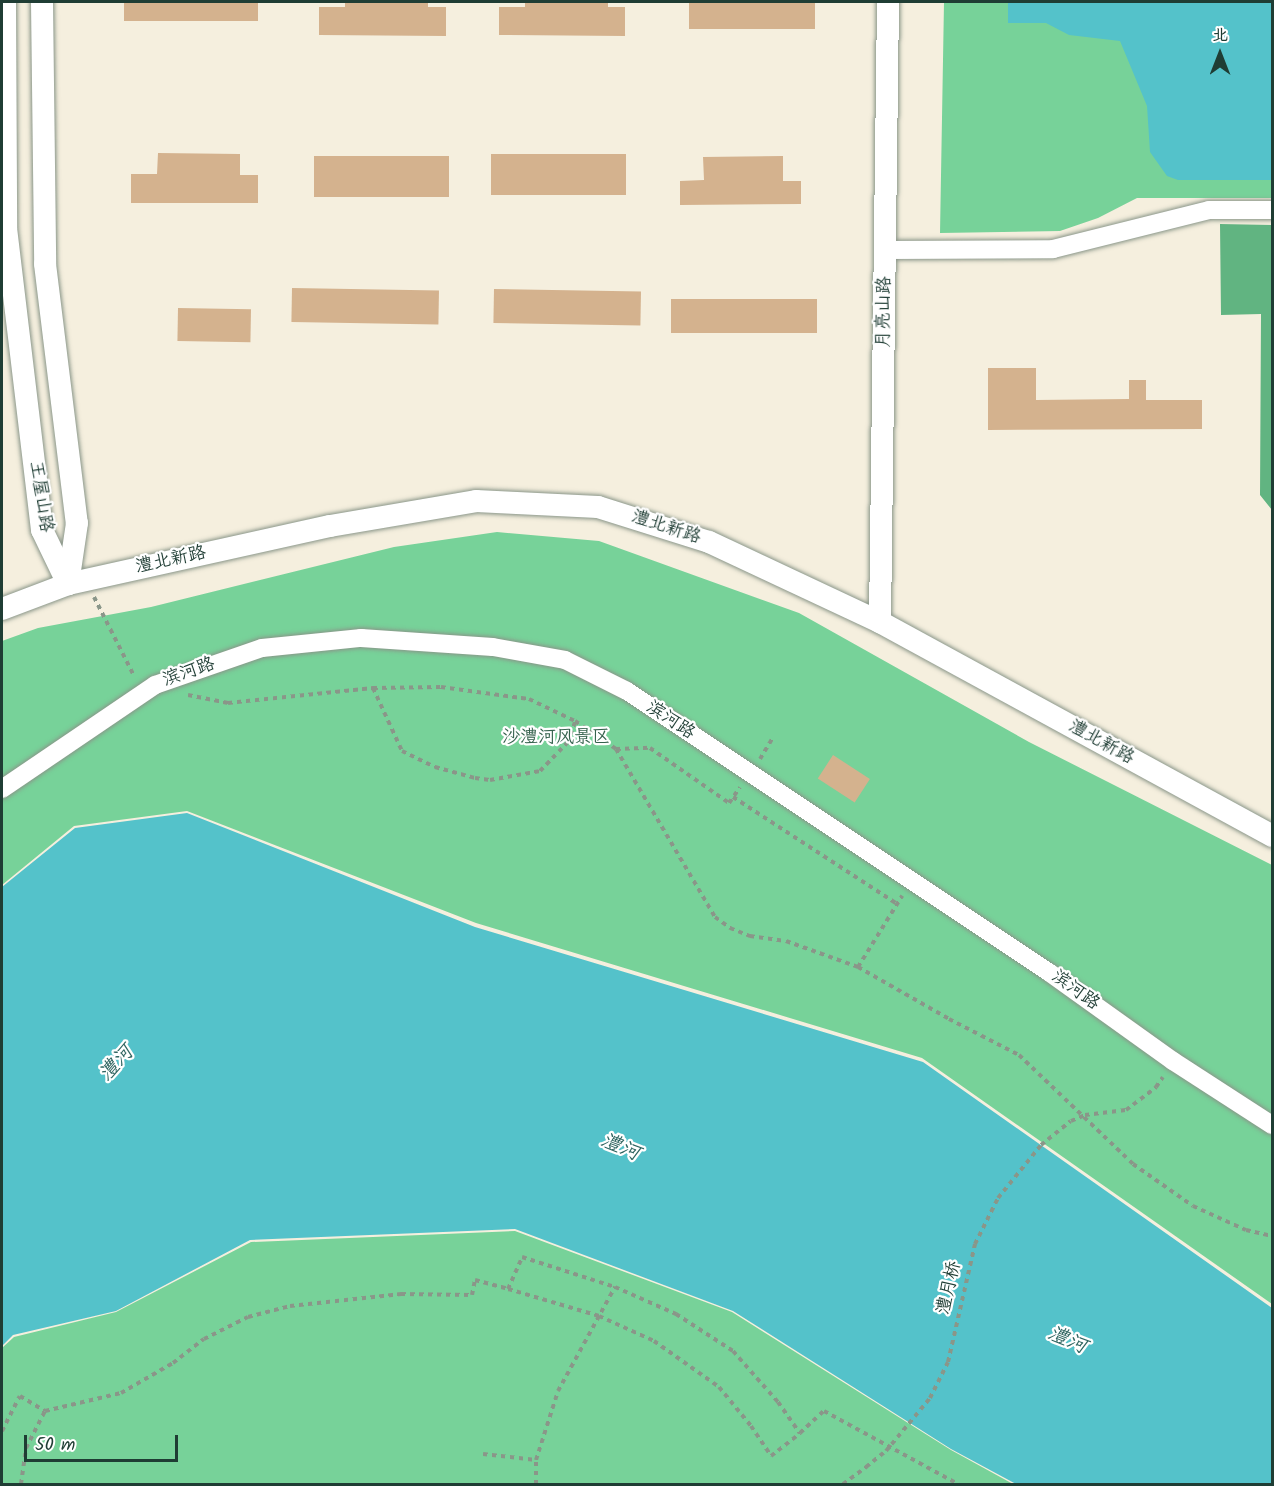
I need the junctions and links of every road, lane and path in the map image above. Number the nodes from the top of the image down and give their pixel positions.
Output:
1 (5, 2) edge
2 (42, 2) edge
3 (888, 2) edge
4 (1272, 210) edge
5 (4, 228) edge
6 (44, 228) junction
7 (886, 250) junction
8 (6, 264) edge
9 (45, 264) junction
10 (77, 582) junction
11 (2, 609) edge
12 (880, 622) junction
13 (373, 688) junction
14 (149, 689) junction
15 (575, 721) junction
16 (772, 739) dead end
17 (616, 749) junction
18 (750, 774) junction
19 (2, 789) edge
20 (733, 797) junction
21 (1272, 836) edge
22 (911, 882) junction
23 (897, 904) junction
24 (858, 967) junction
25 (1173, 1061) junction
26 (1085, 1115) junction
27 (1272, 1125) edge
28 (1272, 1236) edge
29 (615, 1287) junction
30 (508, 1289) junction
31 (599, 1316) junction
32 (45, 1411) junction
33 (2, 1431) edge
34 (800, 1432) junction
35 (483, 1454) dead end
36 (536, 1460) junction
37 (21, 1485) edge
38 (536, 1485) edge
39 (843, 1485) edge
40 (958, 1485) edge

1 - 5 street, 王屋山路
2 - 6 street, 王屋山路
3 - 7 street, 月亮山路
4 - 7 street
5 - 6 street
5 - 8 street, 王屋山路
6 - 9 street, 王屋山路
7 - 12 street, 月亮山路
8 - 9 street
8 - 10 street, 王屋山路
9 - 10 street, 王屋山路
10 - 11 street, 澧北新路
10 - 12 street, 澧北新路
10 - 14 path
12 - 21 street, 澧北新路
13 - 14 path
13 - 15 path
13 - 15 path
14 - 18 street, 滨河路
14 - 19 street, 滨河路
15 - 17 path
16 - 18 path
17 - 20 path
17 - 24 path
18 - 20 path
18 - 22 street, 滨河路
20 - 23 path
22 - 23 path
22 - 25 street, 滨河路
23 - 24 path
24 - 26 path
25 - 26 path, 澧月桥
25 - 27 street, 滨河路
26 - 28 path
26 - 39 path, 澧月桥, bridge
29 - 30 path
29 - 31 path
29 - 34 path
30 - 31 path
30 - 32 path
31 - 34 path
31 - 36 path
32 - 33 path
32 - 37 path
34 - 40 path
35 - 36 path
36 - 38 path

